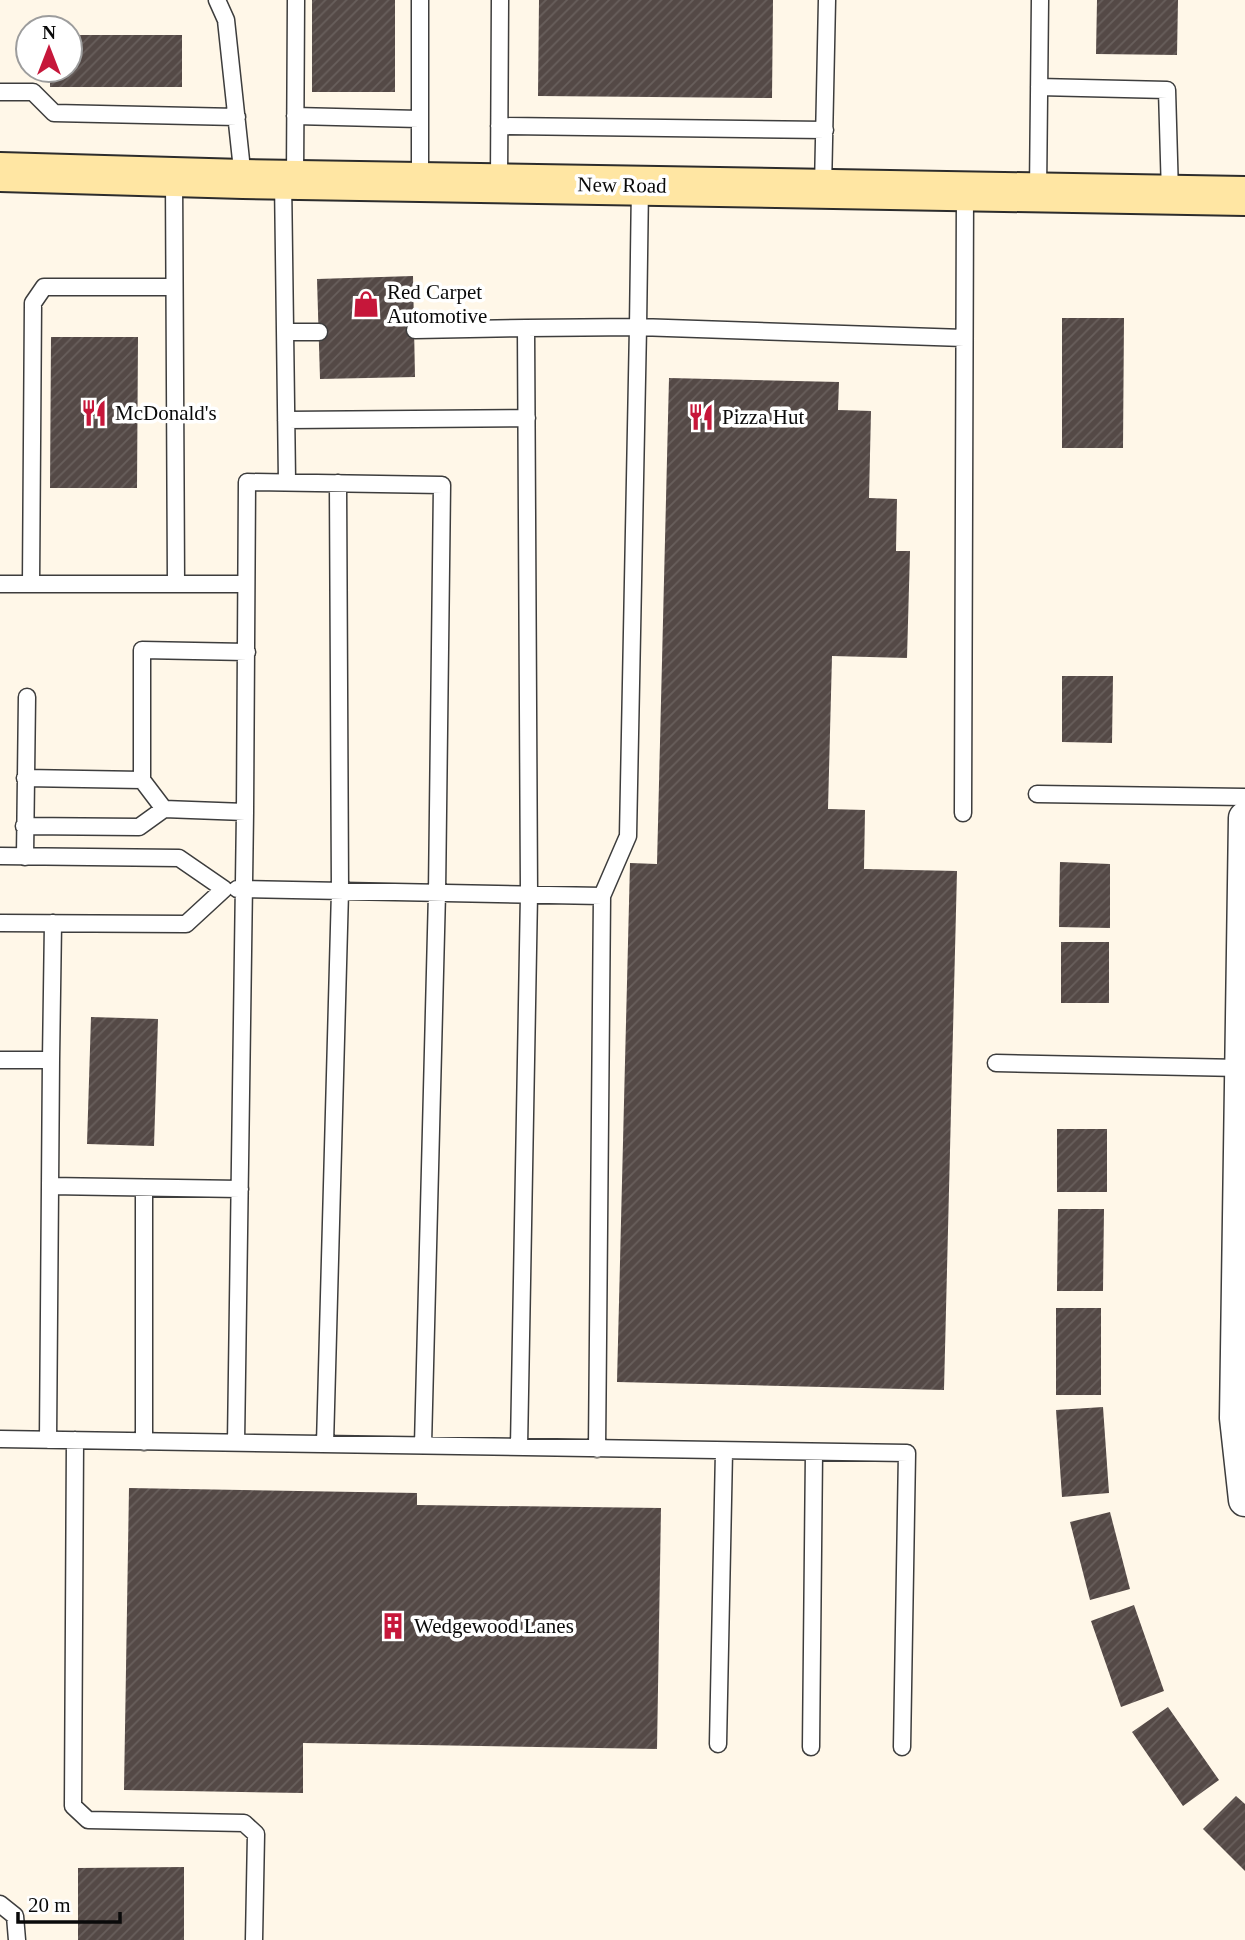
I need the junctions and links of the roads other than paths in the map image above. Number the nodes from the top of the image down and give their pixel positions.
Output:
1 (217, 0) edge
2 (296, 0) edge
3 (306, 0) edge
4 (410, 0) edge
5 (419, 0) edge
6 (500, 0) edge
7 (827, 0) edge
8 (1040, 0) edge
9 (296, 85) junction
10 (1039, 87) junction
11 (0, 92) edge
12 (419, 97) junction
13 (295, 116) junction
14 (237, 117) junction
15 (419, 120) junction
16 (499, 126) junction
17 (825, 130) junction
18 (0, 172) edge
19 (173, 177) junction
20 (243, 179) junction
21 (289, 179) junction
22 (420, 181) junction
23 (499, 183) junction
24 (640, 185) junction
25 (823, 188) junction
26 (965, 191) junction
27 (1038, 192) junction
28 (1170, 194) junction
29 (1245, 196) edge
30 (174, 287) junction
31 (638, 327) junction
32 (526, 328) junction
33 (415, 330) dead end
34 (285, 332) junction
35 (319, 332) dead end
36 (964, 338) junction
37 (527, 418) junction
38 (286, 420) junction
39 (287, 481) junction
40 (338, 483) junction
41 (0, 584) edge
42 (31, 584) junction
43 (176, 584) junction
44 (246, 584) junction
45 (247, 652) junction
46 (27, 698) dead end
47 (25, 778) junction
48 (142, 780) junction
49 (1037, 794) dead end
50 (1245, 797) edge
51 (164, 809) junction
52 (245, 812) junction
53 (963, 813) dead end
54 (1245, 818) edge
55 (24, 826) junction
56 (0, 856) edge
57 (25, 857) junction
58 (224, 889) junction
59 (245, 889) junction
60 (340, 891) junction
61 (437, 893) junction
62 (529, 894) junction
63 (601, 896) junction
64 (0, 923) edge
65 (53, 923) junction
66 (0, 1060) edge
67 (51, 1060) junction
68 (996, 1063) dead end
69 (1240, 1068) junction
70 (50, 1186) junction
71 (144, 1188) junction
72 (240, 1189) junction
73 (1241, 1291) edge
74 (0, 1439) edge
75 (48, 1440) junction
76 (75, 1440) junction
77 (144, 1441) junction
78 (236, 1443) junction
79 (325, 1444) junction
80 (424, 1446) junction
81 (519, 1447) junction
82 (597, 1449) junction
83 (724, 1451) junction
84 (814, 1452) junction
85 (1245, 1500) edge
86 (718, 1744) dead end
87 (811, 1746) dead end
88 (902, 1746) dead end
89 (0, 1904) edge
90 (17, 1940) edge
91 (254, 1940) edge

1 - 14 lane
2 - 9 lane
3 - 9 lane
4 - 12 lane
5 - 12 lane
6 - 16 lane
7 - 17 lane
8 - 10 lane
9 - 13 lane
10 - 27 lane
10 - 28 lane
11 - 14 lane
12 - 15 lane
13 - 15 lane
13 - 21 lane
14 - 20 lane
15 - 22 lane
16 - 17 lane
16 - 23 lane
17 - 25 lane
18 - 19 street, New Road
19 - 20 street, New Road
19 - 30 lane
20 - 21 street, New Road
21 - 22 street, New Road
21 - 34 lane
22 - 23 street, New Road
23 - 24 street, New Road
24 - 25 street, New Road
24 - 31 lane
25 - 26 street, New Road
26 - 27 street, New Road
26 - 36 lane
27 - 28 street, New Road
28 - 29 street, New Road
30 - 42 lane
30 - 43 lane
31 - 32 lane
31 - 36 lane
31 - 63 lane
32 - 33 lane
32 - 37 lane
34 - 35 lane
34 - 38 lane
36 - 53 lane
37 - 38 lane
37 - 62 lane
38 - 39 lane
39 - 40 lane
39 - 44 lane
40 - 60 lane
40 - 61 lane
41 - 42 lane
42 - 43 lane
43 - 44 lane
44 - 45 lane
45 - 48 lane
45 - 52 lane
46 - 47 lane
47 - 48 lane
47 - 55 lane
48 - 51 lane
49 - 50 lane
51 - 52 lane
51 - 55 lane
52 - 59 lane
54 - 69 street
55 - 57 lane
56 - 57 lane
57 - 58 lane
58 - 59 lane
58 - 65 lane
59 - 60 lane
59 - 72 lane
60 - 61 lane
60 - 79 lane
61 - 62 lane
61 - 80 lane
62 - 63 lane
62 - 81 lane
63 - 82 lane
64 - 65 lane
65 - 67 lane
66 - 67 lane
67 - 70 lane
68 - 69 lane
69 - 73 street
70 - 71 lane
70 - 75 lane
71 - 72 lane
71 - 77 lane
72 - 78 lane
73 - 85 street
74 - 75 lane
75 - 76 lane
76 - 77 lane
76 - 91 lane
77 - 78 lane
78 - 79 lane
79 - 80 lane
80 - 81 lane
81 - 82 lane
82 - 83 lane
83 - 84 lane
83 - 86 lane
84 - 87 lane
84 - 88 lane
89 - 90 lane

